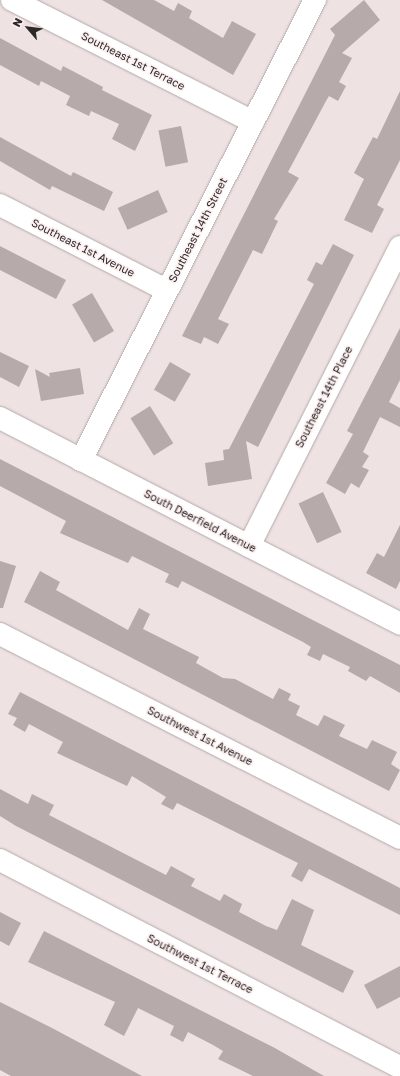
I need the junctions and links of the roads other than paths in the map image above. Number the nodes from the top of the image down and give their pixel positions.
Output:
1 (12, 0) edge
2 (315, 0) edge
3 (253, 122) junction
4 (0, 205) edge
5 (400, 247) edge
6 (166, 290) junction
7 (0, 418) edge
8 (82, 460) junction
9 (249, 546) junction
10 (400, 624) edge
11 (0, 634) edge
12 (400, 838) edge
13 (0, 860) edge
14 (400, 1067) edge

1 - 3 street, Southeast 1st Terrace
2 - 3 street, Southeast 14th Street
3 - 6 street, Southeast 14th Street
4 - 6 street, Southeast 1st Avenue
5 - 9 street, Southeast 14th Place
6 - 8 street, Southeast 14th Street
7 - 8 street, South Deerfield Avenue
8 - 9 street, South Deerfield Avenue
9 - 10 street, South Deerfield Avenue
11 - 12 street, Southwest 1st Avenue
13 - 14 street, Southwest 1st Terrace

